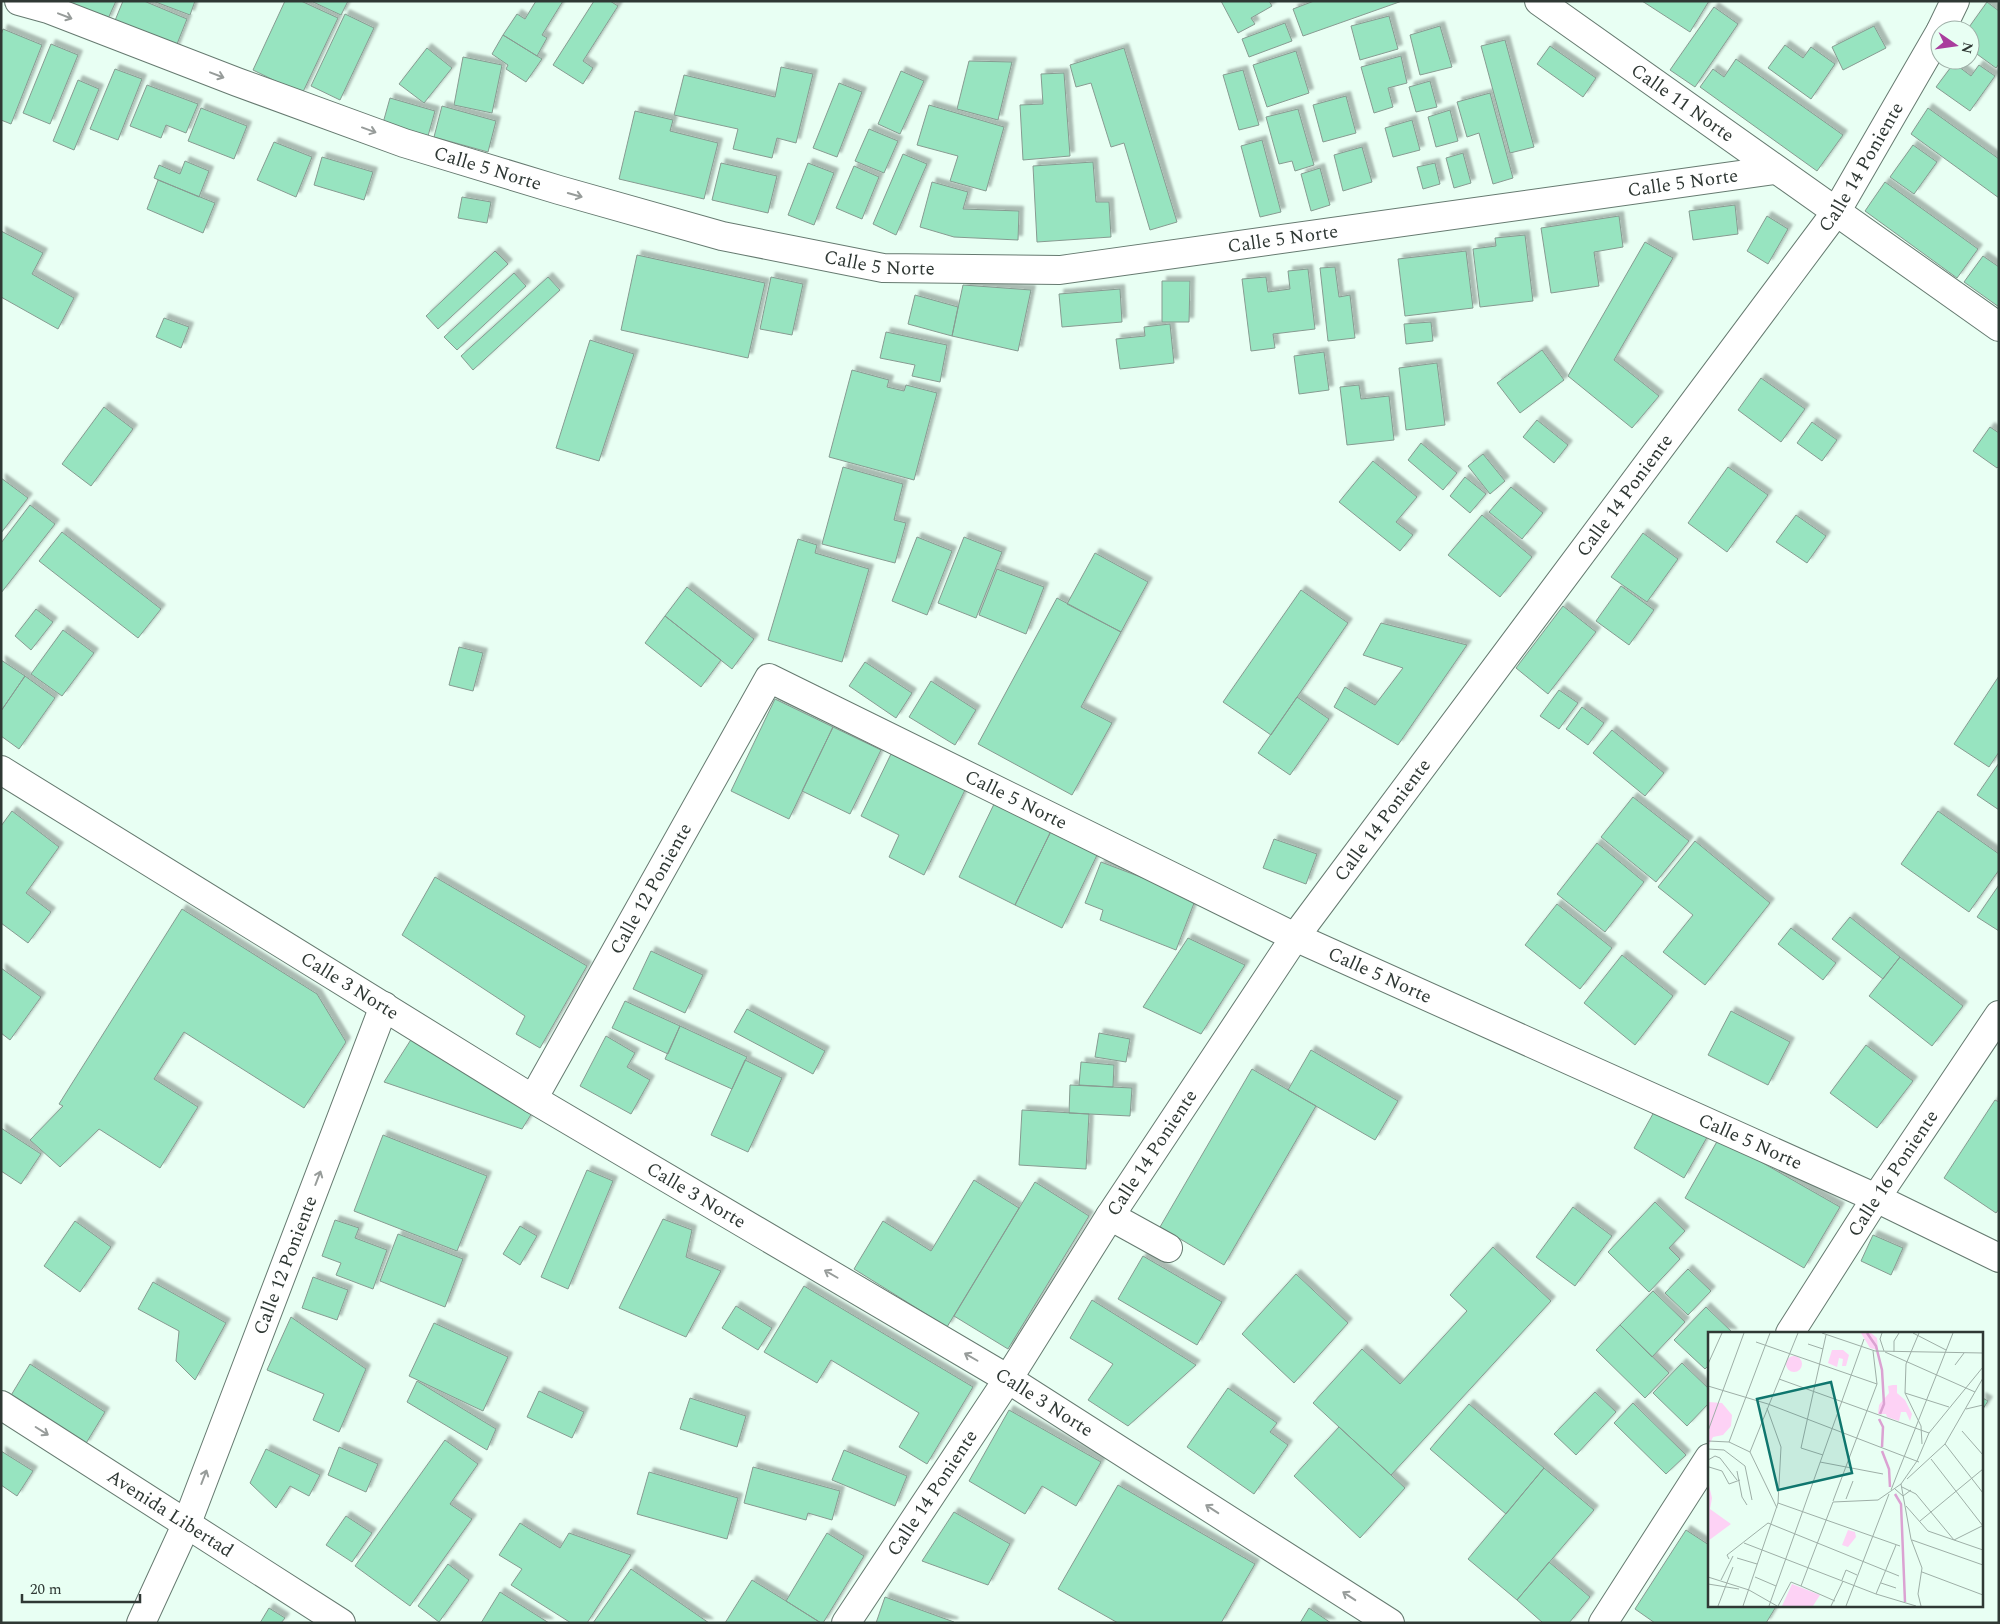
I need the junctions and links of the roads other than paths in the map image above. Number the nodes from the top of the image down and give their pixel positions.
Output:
1 (19, 1) edge
2 (1539, 1) edge
3 (1956, 1) edge
4 (1946, 20) edge
5 (1930, 48) edge
6 (1775, 170) junction
7 (1836, 212) junction
8 (1999, 327) edge
9 (769, 678) joint
10 (1, 770) edge
11 (1295, 937) junction
12 (384, 1006) junction
13 (1999, 1015) edge
14 (533, 1099) junction
15 (1876, 1198) junction
16 (1110, 1216) junction
17 (1168, 1248) dead end
18 (1999, 1258) edge
19 (1791, 1332) edge
20 (1008, 1379) junction
21 (1, 1405) edge
22 (1708, 1460) edge
23 (187, 1523) junction
24 (141, 1623) edge
25 (341, 1623) edge
26 (846, 1623) edge
27 (1390, 1623) edge
28 (1603, 1623) edge

1 -> 6 street, Calle 5 Norte
2 - 6 street, Calle 11 Norte
3 - 4 street, Calle 14 Poniente
5 - 7 street, Calle 14 Poniente
6 - 7 street, Calle 11 Norte
7 - 8 street, Calle 11 Norte
7 - 11 street, Calle 14 Poniente
9 - 11 street, Calle 5 Norte
9 - 14 street, Calle 12 Poniente
10 - 12 street, Calle 3 Norte
11 - 15 street, Calle 5 Norte
11 - 16 street, Calle 14 Poniente
12 - 14 street, Calle 3 Norte
23 -> 12 street, Calle 12 Poniente
13 - 15 street, Calle 16 Poniente
20 -> 14 street, Calle 3 Norte
15 - 18 street, Calle 5 Norte
15 - 19 street, Calle 16 Poniente
16 - 17 street
16 - 20 street, Calle 14 Poniente
20 - 26 street, Calle 14 Poniente
27 -> 20 street, Calle 3 Norte
21 -> 23 street, Avenida Libertad
22 - 28 street
23 - 24 street, Calle 12 Poniente
23 - 25 street, Avenida Libertad

